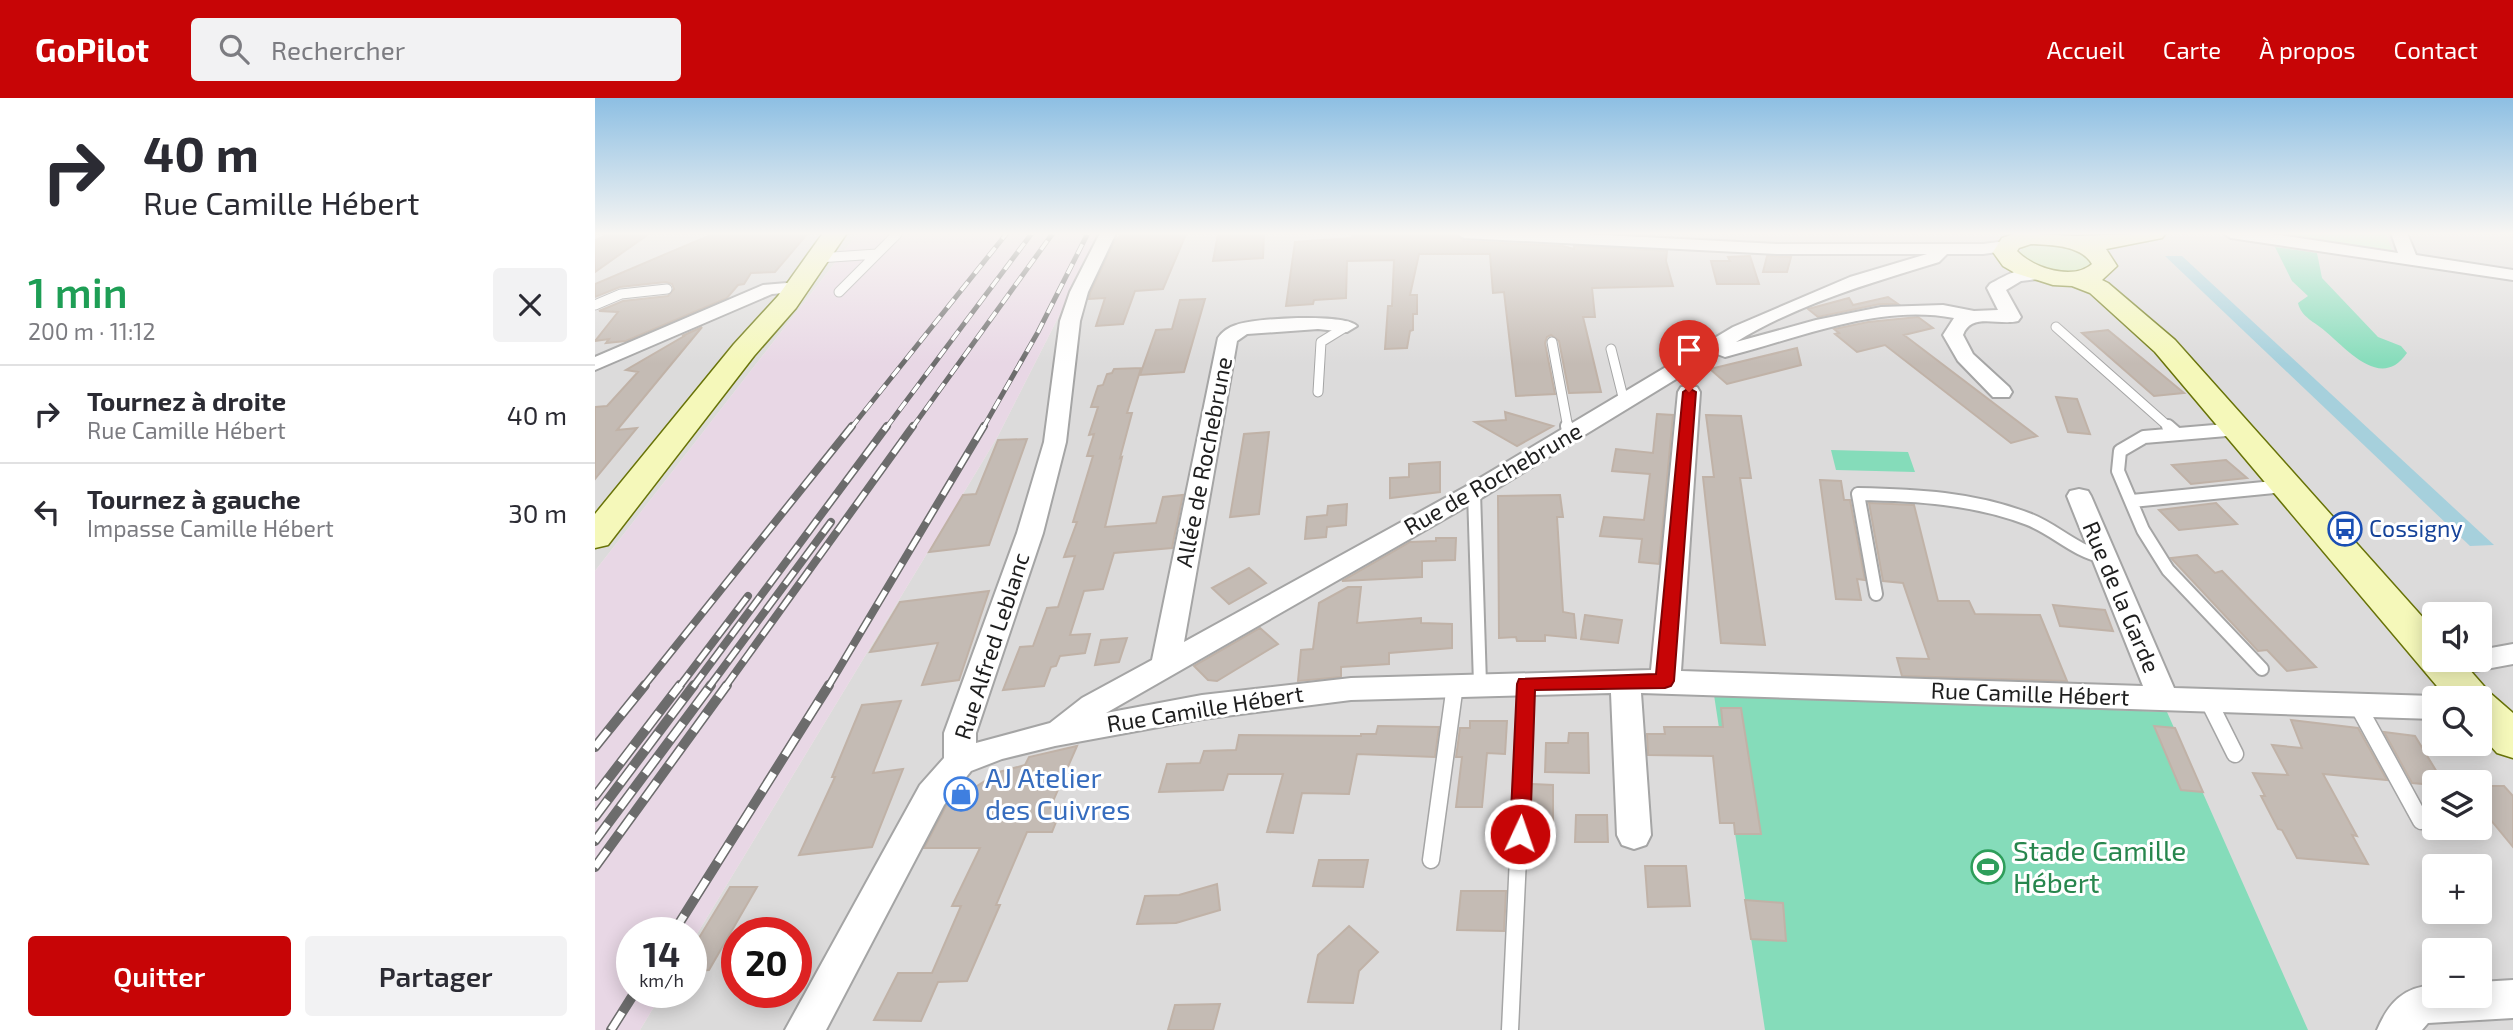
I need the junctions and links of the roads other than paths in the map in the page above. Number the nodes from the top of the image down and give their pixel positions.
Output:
1 (806, 276) edge
2 (855, 276) edge
3 (1087, 276) edge
4 (1873, 276) edge
5 (2005, 276) edge
6 (2103, 276) edge
7 (799, 287) junction
8 (667, 289) dead end
9 (839, 292) dead end
10 (595, 305) edge
11 (1972, 316) junction
12 (1347, 327) joint
13 (2056, 327) dead end
14 (1552, 342) dead end
15 (1611, 349) dead end
16 (1721, 352) dead end
17 (595, 364) edge
18 (1318, 392) dead end
19 (1689, 392) dead end
20 (2001, 393) dead end
21 (1624, 401) junction
22 (2238, 429) junction
23 (2176, 433) junction
24 (1569, 435) junction
25 (2288, 486) junction
26 (1474, 492) junction
27 (2079, 496) dead end
28 (2131, 501) junction
29 (595, 537) edge
30 (2104, 558) junction
31 (1876, 594) dead end
32 (2422, 626) edge
33 (2513, 654) edge
34 (2492, 656) edge
35 (1165, 665) junction
36 (2262, 669) dead end
37 (1625, 681) junction
38 (1665, 681) junction
39 (1526, 684) junction
40 (1467, 685) junction
41 (2163, 698) junction
42 (2208, 700) junction
43 (2358, 706) junction
44 (2422, 708) edge
45 (2492, 719) edge
46 (1055, 734) junction
47 (2513, 741) edge
48 (2235, 754) dead end
49 (960, 762) junction
50 (2421, 821) dead end
51 (1635, 835) dead end
52 (1431, 860) dead end
53 (2513, 999) edge
54 (805, 1030) edge
55 (1510, 1030) edge
56 (2397, 1030) edge

1 - 7 main road
2 - 9 lane
3 - 49 street, Rue Alfred Leblanc
4 - 21 street, Rue de Rochebrune
5 - 11 street
6 - 22 street
7 - 17 street
7 - 29 main road
8 - 10 lane
11 - 16 street
11 - 20 street
12 - 18 lane
12 - 35 street, Allée de Rochebrune
13 - 23 lane
14 - 24 lane
15 - 21 lane
19 - 38 street
21 - 24 street, Rue de Rochebrune
22 - 23 lane
22 - 25 street
23 - 28 lane
24 - 26 street, Rue de Rochebrune
25 - 28 lane
25 - 32 street
26 - 35 street, Rue de Rochebrune
26 - 40 lane
27 - 30 street, Rue de la Garde
28 - 36 lane
30 - 31 lane
30 - 41 street, Rue de la Garde
33 - 34 street
35 - 46 street, Rue de Rochebrune
37 - 38 street, Rue Camille Hébert
37 - 39 street, Rue Camille Hébert
37 - 51 street
38 - 41 street, Rue Camille Hébert
39 - 40 street, Rue Camille Hébert
39 - 55 lane
40 - 46 street, Rue Camille Hébert
40 - 52 lane
41 - 42 street, Rue Camille Hébert
42 - 43 street, Rue Camille Hébert
42 - 48 lane
43 - 44 street, Rue Camille Hébert
43 - 50 lane
45 - 47 main road
46 - 49 street, Rue Camille Hébert
49 - 54 street, Rue Alfred Leblanc
53 - 56 street

